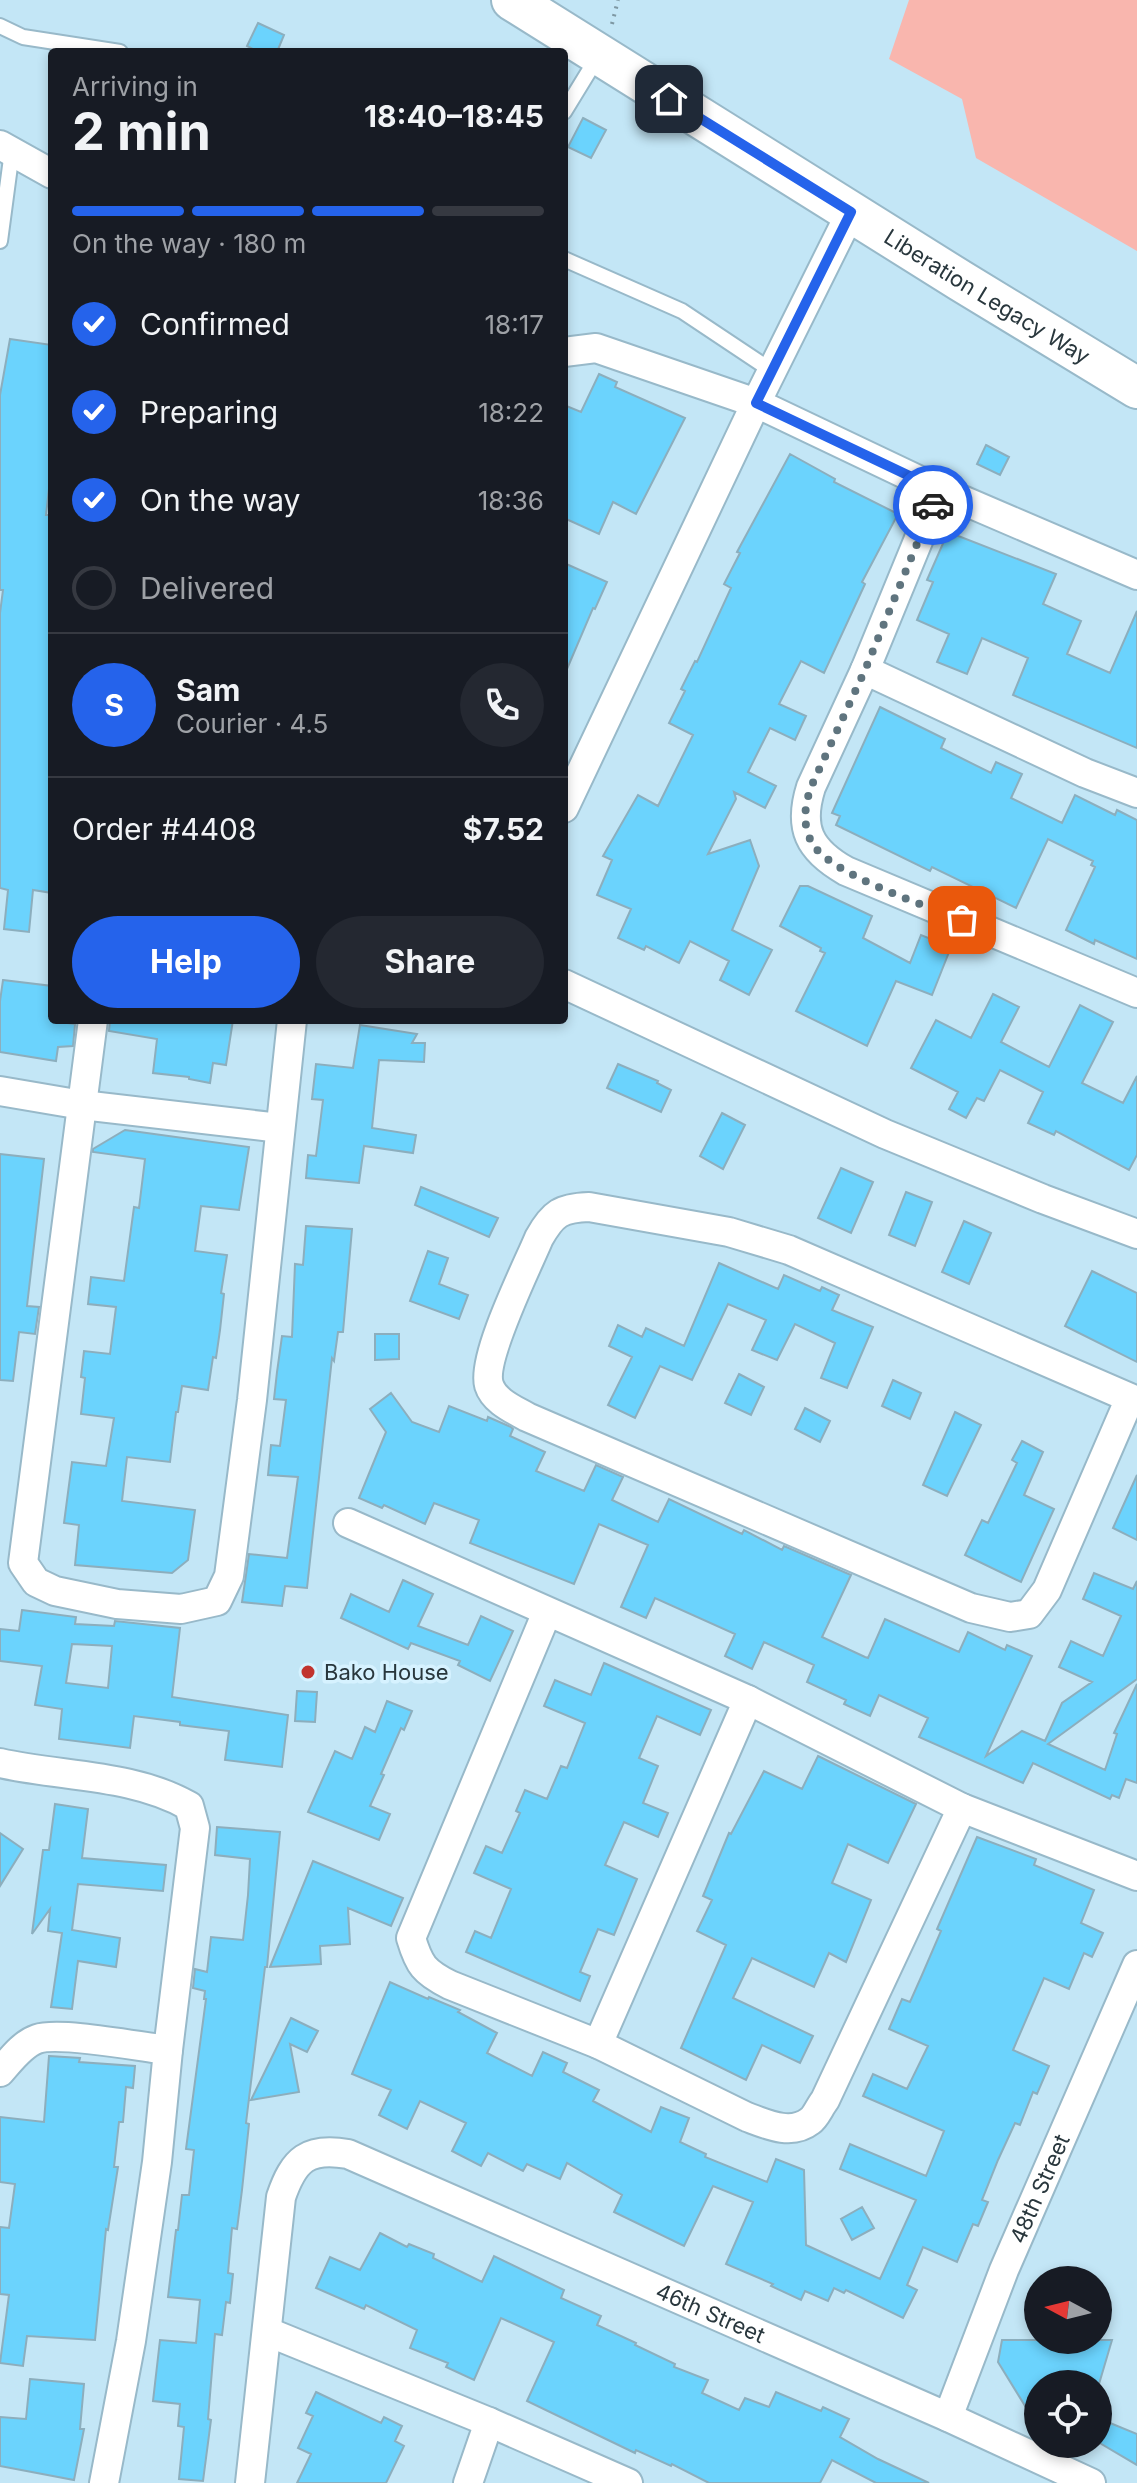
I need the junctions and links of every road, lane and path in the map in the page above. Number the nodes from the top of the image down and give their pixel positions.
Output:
1 (512, 0) edge
2 (0, 26) edge
3 (94, 48) edge
4 (599, 55) junction
5 (568, 105) edge
6 (6, 148) edge
7 (48, 172) edge
8 (851, 212) junction
9 (0, 241) edge
10 (568, 261) edge
11 (568, 352) edge
12 (772, 371) junction
13 (1137, 388) edge
14 (756, 403) junction
15 (939, 490) junction
16 (1137, 575) edge
17 (865, 670) junction
18 (1137, 793) edge
19 (568, 800) edge
20 (568, 986) edge
21 (1137, 993) edge
22 (92, 1024) edge
23 (292, 1024) edge
24 (0, 1091) edge
25 (82, 1105) junction
26 (280, 1128) junction
27 (1137, 1234) edge
28 (1134, 1400) edge
29 (348, 1523) dead end
30 (547, 1612) junction
31 (748, 1700) junction
32 (0, 1763) edge
33 (962, 1808) junction
34 (1137, 1876) edge
35 (1137, 1965) edge
36 (598, 2044) junction
37 (168, 2050) junction
38 (0, 2072) edge
39 (268, 2332) junction
40 (948, 2417) junction
41 (489, 2422) junction
42 (104, 2483) edge
43 (250, 2483) edge
44 (468, 2483) edge
45 (628, 2483) edge
46 (1091, 2483) edge

1 - 4 main road, Liberation Legacy Way
2 - 3 lane
4 - 5 lane
4 - 8 main road, Liberation Legacy Way
6 - 7 street
6 - 9 lane
8 - 12 street
8 - 13 main road, Liberation Legacy Way
10 - 12 lane
11 - 14 street
12 - 14 street
14 - 15 street
14 - 19 street
15 - 16 street
15 - 17 street
17 - 18 street
17 - 21 street
20 - 27 street
22 - 25 street
23 - 26 street
24 - 25 street
25 - 26 street
25 - 26 street
28 - 28 street
29 - 30 street
30 - 31 street
30 - 36 street
31 - 33 street
31 - 36 street
32 - 37 street
33 - 34 street
33 - 36 street
35 - 40 street, 48th Street
37 - 38 street
37 - 42 street
39 - 40 street, 46th Street
39 - 41 street
39 - 43 street
40 - 46 street, 46th Street
41 - 44 street
41 - 45 street

